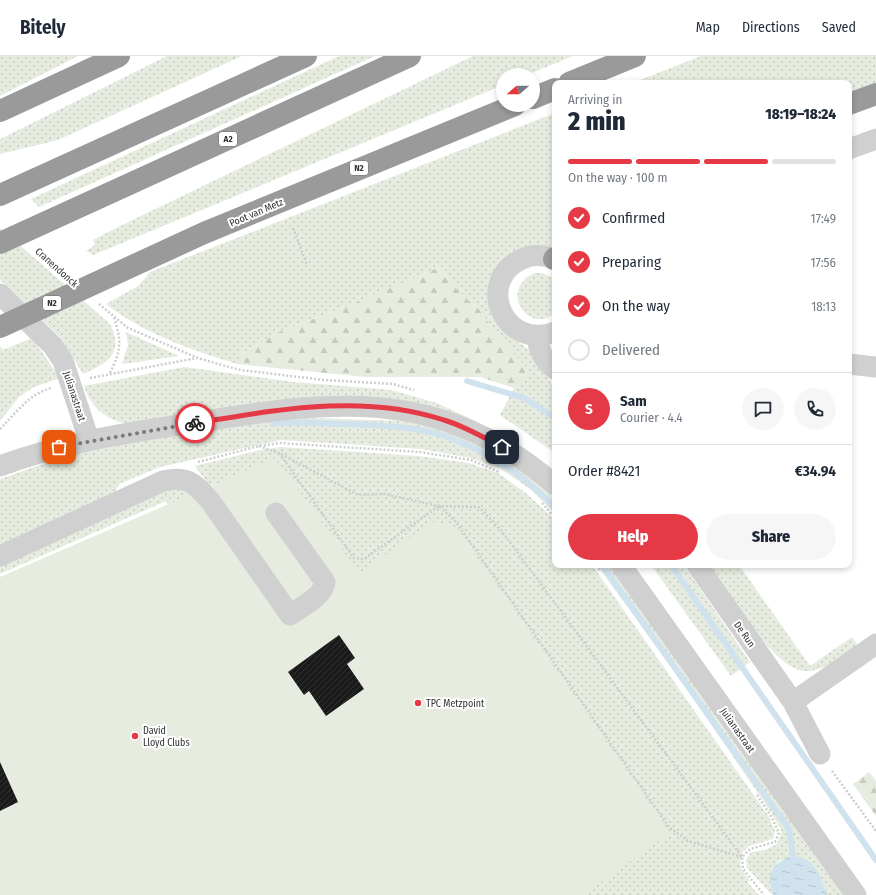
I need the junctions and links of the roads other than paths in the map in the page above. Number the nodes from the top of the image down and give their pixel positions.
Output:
1 (120, 56) edge
2 (306, 56) edge
3 (410, 56) edge
4 (635, 56) edge
5 (576, 80) edge
6 (552, 90) edge
7 (876, 94) edge
8 (540, 95) edge
9 (852, 103) edge
10 (0, 111) edge
11 (498, 112) edge
12 (876, 139) edge
13 (852, 148) edge
14 (6, 193) edge
15 (0, 243) edge
16 (552, 258) edge
17 (0, 294) edge
18 (0, 327) edge
19 (546, 334) edge
20 (852, 364) edge
21 (552, 367) edge
22 (876, 367) edge
23 (89, 440) junction
24 (0, 466) edge
25 (552, 483) edge
26 (276, 513) dead end
27 (0, 556) edge
28 (623, 568) edge
29 (699, 568) edge
30 (876, 644) edge
31 (793, 702) junction
32 (820, 754) road end
33 (856, 895) edge

1 - 10 highway
2 - 14 highway
3 - 15 highway, A2
4 - 5 highway
6 - 8 highway
7 - 9 highway
11 - 18 highway, Poot van Metz / N2
12 - 13 street
16 - 19 street
17 - 23 street, Julianastraat
19 - 21 street
20 - 22 street
23 - 24 street
23 - 25 street
26 - 27 street
28 - 33 street, Julianastraat
29 - 31 street, De Run
30 - 31 street
31 - 32 street, De Run

